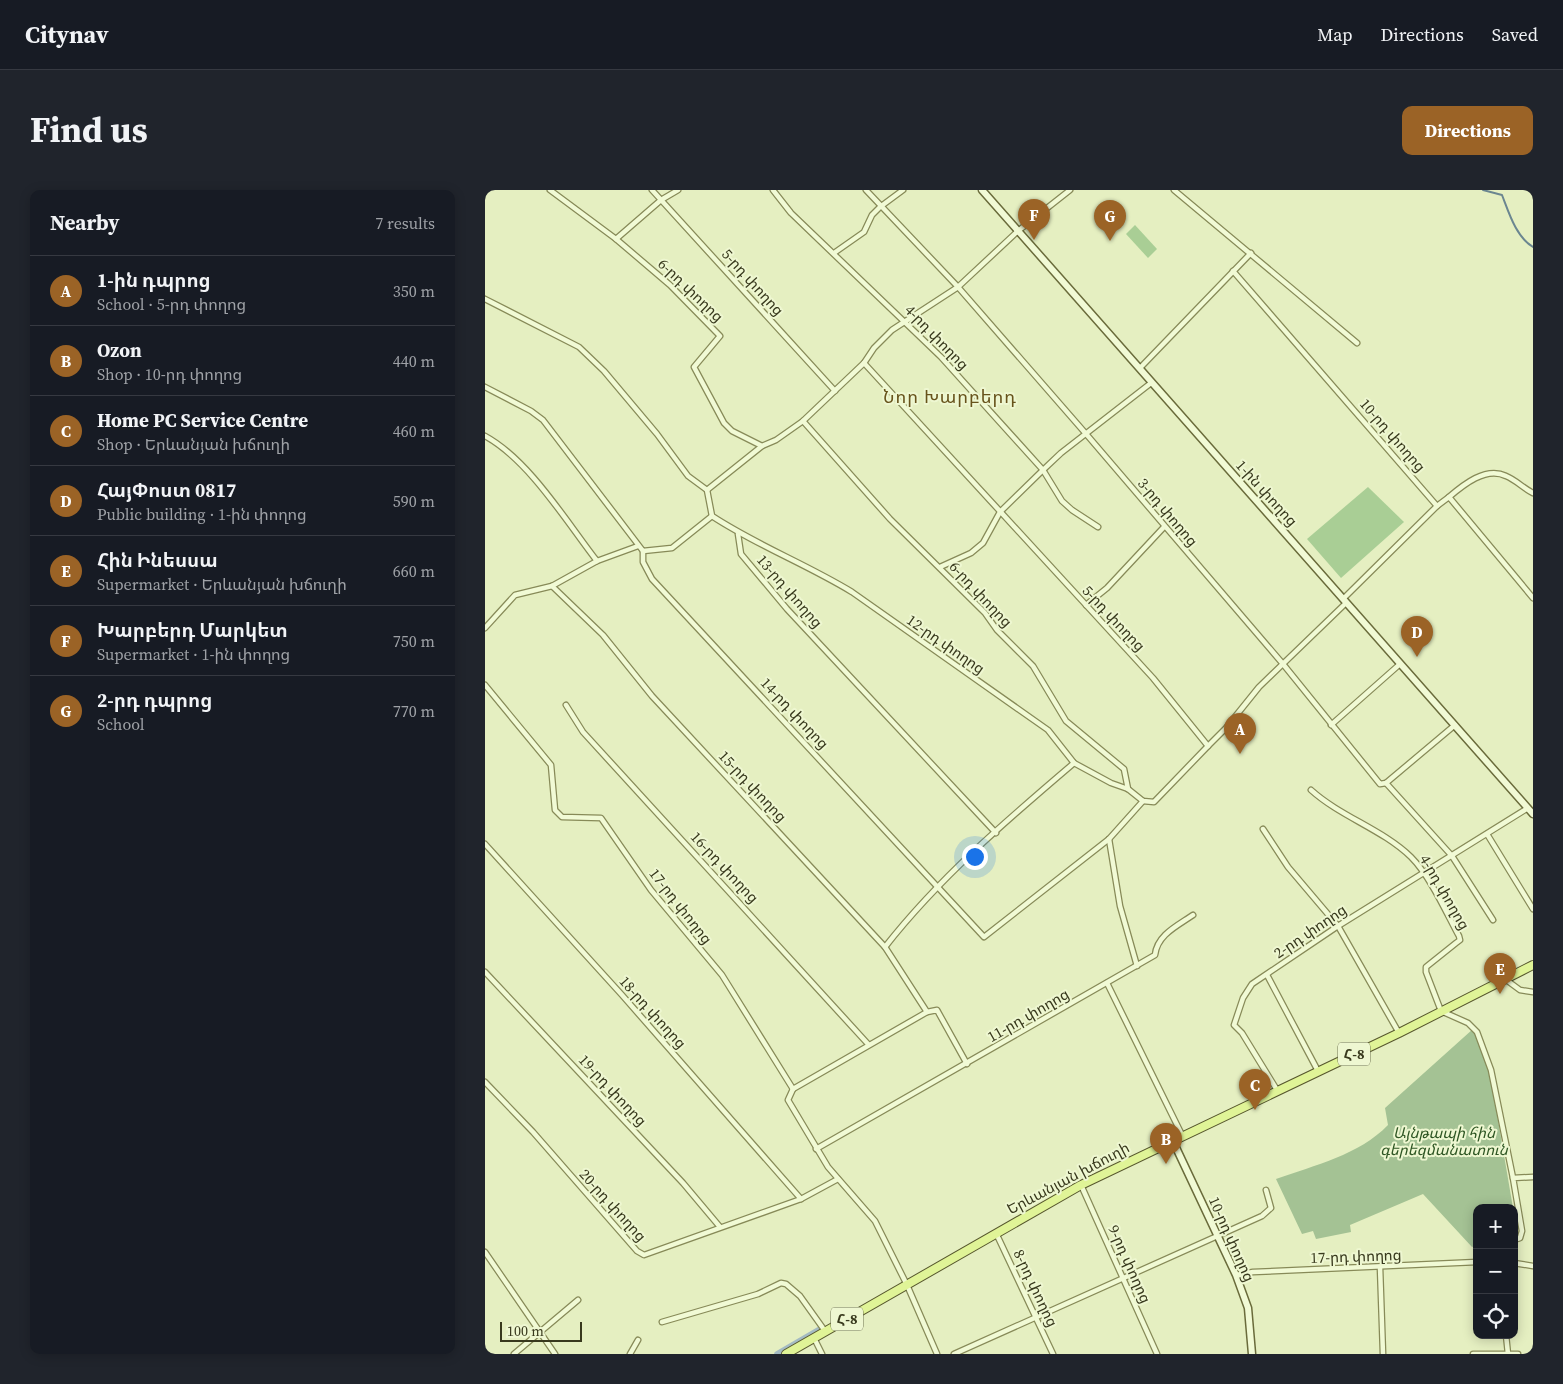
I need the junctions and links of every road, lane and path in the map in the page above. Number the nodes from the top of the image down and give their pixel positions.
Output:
1 (550, 190) edge
2 (652, 190) edge
3 (677, 190) edge
4 (773, 190) edge
5 (866, 190) edge
6 (903, 190) edge
7 (982, 190) edge
8 (1070, 190) edge
9 (1174, 190) edge
10 (661, 200) junction
11 (880, 207) junction
12 (1018, 231) junction
13 (616, 239) junction
14 (1251, 253) junction
15 (834, 254) junction
16 (1233, 271) junction
17 (958, 287) junction
18 (485, 299) edge
19 (905, 322) junction
20 (1357, 342) dead end
21 (864, 363) junction
22 (1140, 368) junction
23 (1151, 383) junction
24 (485, 387) edge
25 (835, 391) junction
26 (803, 421) junction
27 (1087, 435) junction
28 (485, 436) edge
29 (762, 446) junction
30 (1043, 470) junction
31 (707, 490) junction
32 (1533, 492) edge
33 (1449, 497) junction
34 (1437, 506) junction
35 (999, 512) junction
36 (712, 516) junction
37 (1098, 527) dead end
38 (1164, 527) junction
39 (738, 534) junction
40 (637, 546) junction
41 (643, 552) junction
42 (597, 561) junction
43 (940, 567) junction
44 (552, 586) junction
45 (1533, 598) edge
46 (1345, 601) junction
47 (1086, 605) junction
48 (485, 628) edge
49 (1283, 664) junction
50 (1400, 664) junction
51 (485, 685) edge
52 (566, 705) dead end
53 (1331, 725) junction
54 (1455, 725) junction
55 (1207, 746) junction
56 (1074, 763) junction
57 (1386, 783) junction
58 (1129, 789) junction
59 (1311, 790) dead end
60 (1143, 802) junction
61 (1531, 811) edge
62 (1263, 829) dead end
63 (995, 833) junction
64 (1487, 834) junction
65 (1109, 839) junction
66 (485, 844) edge
67 (1452, 856) junction
68 (1423, 873) junction
69 (937, 887) junction
70 (1533, 909) edge
71 (1193, 915) dead end
72 (1493, 920) dead end
73 (1338, 926) junction
74 (885, 947) junction
75 (1533, 965) edge
76 (1137, 966) junction
77 (485, 972) edge
78 (1267, 975) junction
79 (1505, 979) junction
80 (1107, 983) junction
81 (1533, 992) edge
82 (1441, 1011) junction
83 (927, 1012) junction
84 (1399, 1033) junction
85 (868, 1044) junction
86 (967, 1064) junction
87 (1318, 1071) junction
88 (485, 1082) edge
89 (793, 1089) junction
90 (1277, 1090) junction
91 (1182, 1135) junction
92 (1172, 1139) junction
93 (816, 1149) junction
94 (1533, 1177) edge
95 (1513, 1178) junction
96 (838, 1180) junction
97 (1081, 1185) junction
98 (1266, 1190) dead end
99 (801, 1199) junction
100 (1517, 1204) edge
101 (1518, 1207) edge
102 (720, 1227) junction
103 (996, 1232) junction
104 (1218, 1235) junction
105 (1518, 1239) edge
106 (485, 1252) edge
107 (1473, 1262) edge
108 (1518, 1264) edge
109 (1533, 1266) edge
110 (1379, 1267) junction
111 (1235, 1275) junction
112 (1123, 1280) junction
113 (907, 1285) junction
114 (578, 1300) dead end
115 (1037, 1317) junction
116 (662, 1322) dead end
117 (825, 1331) junction
118 (541, 1333) junction
119 (814, 1338) junction
120 (1506, 1339) edge
121 (638, 1340) dead end
122 (1507, 1353) edge
123 (514, 1354) edge
124 (555, 1354) edge
125 (630, 1354) edge
126 (787, 1354) edge
127 (821, 1354) edge
128 (937, 1354) edge
129 (954, 1354) edge
130 (1053, 1354) edge
131 (1157, 1354) edge
132 (1251, 1354) edge
133 (1383, 1354) edge
134 (1473, 1354) edge
135 (1518, 1354) edge

1 - 13 street, 6-րդ փողոց
2 - 10 street, 5-րդ փողոց
3 - 10 street
4 - 15 street, 4-րդ փողոց
5 - 11 street, 3-րդ փողոց
6 - 11 street
7 - 12 main road, 1-ին փողոց
8 - 12 street
9 - 14 street
10 - 13 street
10 - 25 street, 5-րդ փողոց
11 - 15 street
11 - 17 street, 3-րդ փողոց
12 - 17 street
12 - 22 main road, 1-ին փողոց
13 - 29 street, 6-րդ փողոց
14 - 16 street
14 - 20 street
15 - 19 street, 4-րդ փողոց
16 - 22 street
16 - 34 street, 10-րդ փողոց
17 - 19 street
17 - 27 street, 3-րդ փողոց
18 - 31 street
19 - 21 street
19 - 30 street, 4-րդ փողոց
21 - 25 street
21 - 35 street, 5-րդ փողոց
22 - 23 main road, 1-ին փողոց
23 - 27 street
23 - 46 main road, 1-ին փողոց
24 - 40 street
25 - 26 street
26 - 29 street
26 - 43 street, 6-րդ փողոց
27 - 30 street
27 - 38 street, 3-րդ փողոց
28 - 42 street
29 - 31 street
30 - 35 street
30 - 37 street, 4-րդ փողոց
31 - 36 street
32 - 33 street
33 - 34 street
33 - 45 street
34 - 46 street
35 - 43 street
35 - 47 street, 5-րդ փողոց
36 - 39 street
36 - 41 street
38 - 47 street
38 - 49 street, 3-րդ փողոց
39 - 56 street, 12-րդ փողոց
39 - 63 street, 13-րդ փողոց
40 - 41 street
40 - 42 street
41 - 69 street, 14-րդ փողոց
42 - 44 street
43 - 58 street, 6-րդ փողոց
44 - 48 street
44 - 74 street, 15-րդ փողոց
46 - 49 street
46 - 50 main road, 1-ին փողոց
47 - 55 street, 5-րդ փողոց
49 - 53 street, 3-րդ փողոց
49 - 55 street
50 - 53 street
50 - 54 main road, 1-ին փողոց
51 - 89 street, 17-րդ փողոց
52 - 85 street, 16-րդ փողոց
53 - 57 street, 3-րդ փողոց
54 - 57 street
54 - 61 main road, 1-ին փողոց
55 - 60 street
56 - 58 street, 12-րդ փողոց
56 - 63 street
57 - 67 street
58 - 60 street
59 - 68 street, 4-րդ փողոց
60 - 65 street
61 - 64 street, 2-րդ փողոց
62 - 73 street
63 - 69 street
64 - 67 street, 2-րդ փողոց
64 - 70 street
65 - 69 street, 14-րդ փողոց
65 - 76 street
66 - 99 street, 18-րդ փողոց
67 - 68 street, 2-րդ փողոց
67 - 72 street
68 - 73 street, 2-րդ փողոց
68 - 82 street, 4-րդ փողոց
69 - 74 street
71 - 76 street, 11-րդ փողոց
73 - 78 street, 2-րդ փողոց
73 - 84 street
74 - 83 street, 15-րդ փողոց
75 - 79 main road, Երևանյան խճուղի / Հ-8
76 - 80 street, 11-րդ փողոց
77 - 102 street, 19-րդ փողոց
78 - 87 street
78 - 90 street, 2-րդ փողոց
79 - 81 street
79 - 82 main road, Երևանյան խճուղի / Հ-8
80 - 86 street, 11-րդ փողոց
80 - 91 street
82 - 84 main road, Երևանյան խճուղի / Հ-8
82 - 95 street
83 - 85 street
83 - 86 street
84 - 87 main road, Երևանյան խճուղի / Հ-8
85 - 89 street
86 - 93 street, 11-րդ փողոց
87 - 90 main road, Երևանյան խճուղի / Հ-8
88 - 102 street, 20-րդ փողոց
89 - 93 street
90 - 91 main road, Երևանյան խճուղի / Հ-8
91 - 92 main road, Երևանյան խճուղի / Հ-8
92 - 97 main road, Երևանյան խճուղի / Հ-8
92 - 104 main road, 10-րդ փողոց
93 - 96 street
94 - 95 street
95 - 100 street
96 - 99 street, 20-րդ փողոց
96 - 113 street
97 - 103 main road, Երևանյան խճուղի / Հ-8
97 - 112 street, 9-րդ փողոց
98 - 104 street
99 - 102 street, 20-րդ փողոց
101 - 105 street
103 - 113 main road, Երևանյան խճուղի / Հ-8
103 - 115 street, 8-րդ փողոց
104 - 111 main road, 10-րդ փողոց
104 - 112 street
106 - 118 street
107 - 110 street, 17-րդ փողոց
108 - 109 street
110 - 111 street, 17-րդ փողոց
110 - 133 street
111 - 132 main road, 10-րդ փողոց
112 - 115 street
112 - 131 street, 9-րդ փողոց
113 - 117 main road, Երևանյան խճուղի / Հ-8
113 - 128 street
114 - 118 street
115 - 129 street
115 - 130 street, 8-րդ փողոց
116 - 117 street
117 - 119 main road, Երևանյան խճուղի / Հ-8
118 - 123 street
118 - 124 street
119 - 126 main road, Երևանյան խճուղի / Հ-8
119 - 127 street
120 - 122 street
121 - 125 street
122 - 134 street
122 - 135 street

